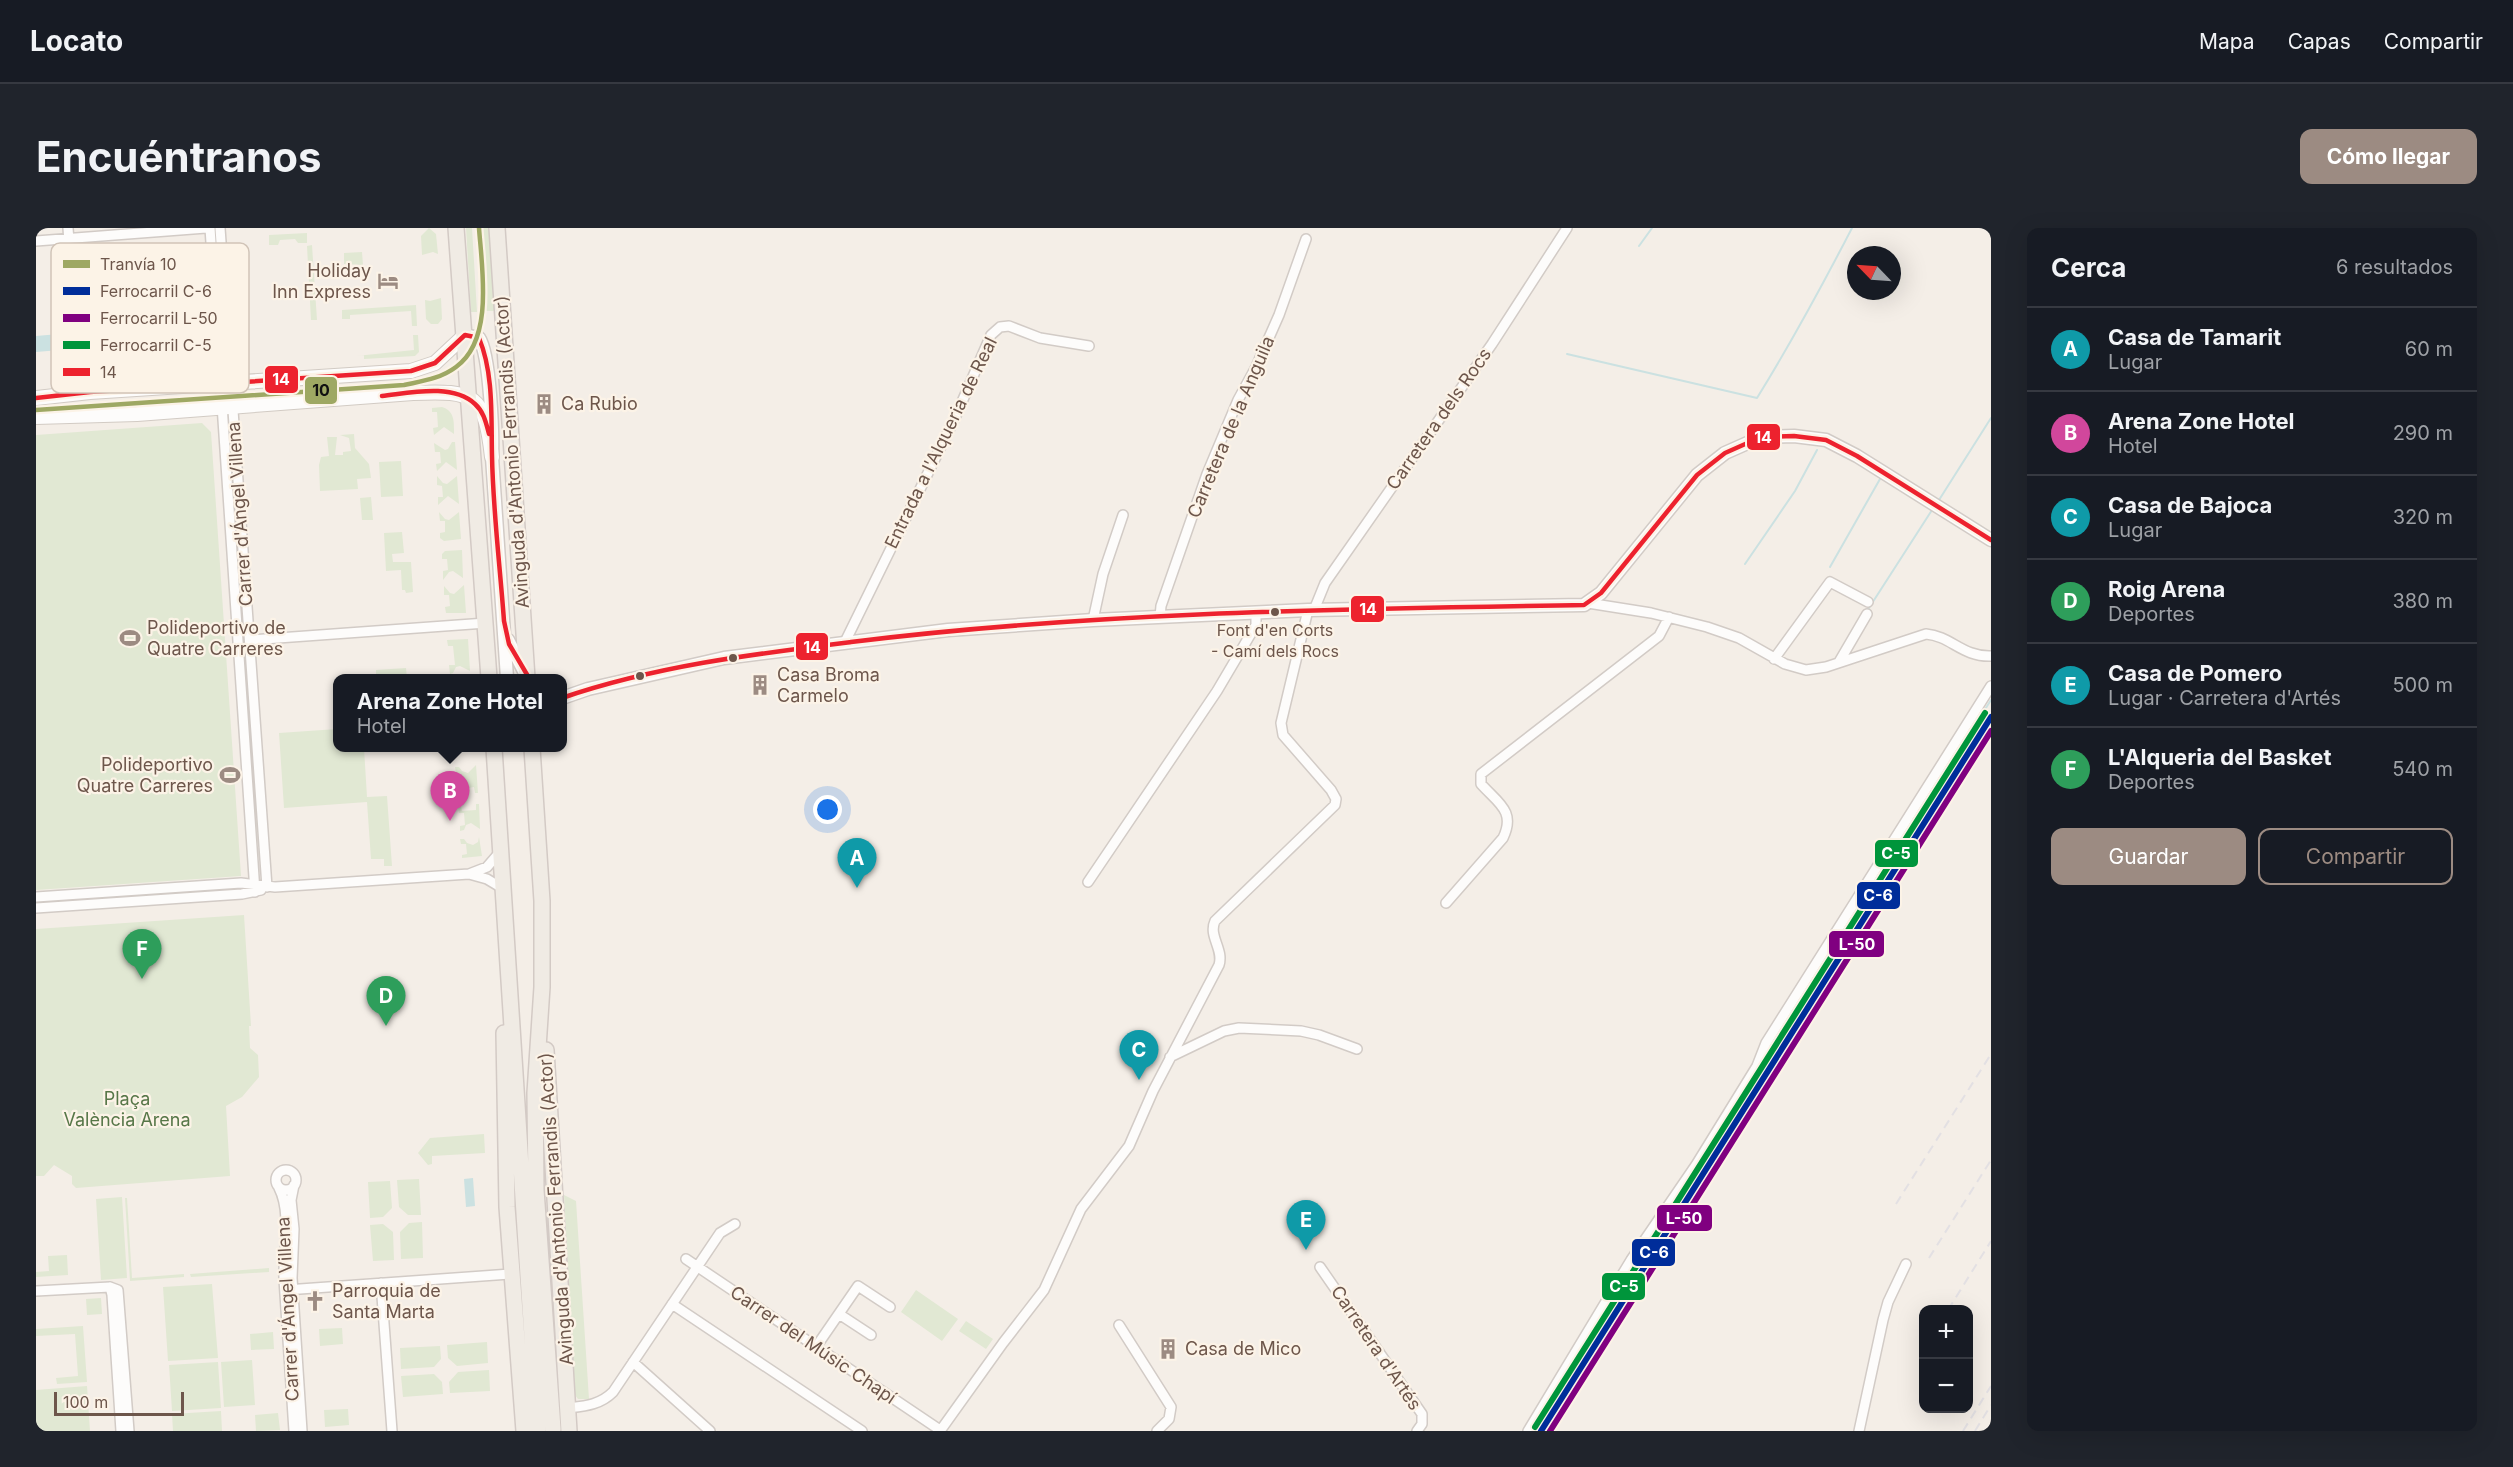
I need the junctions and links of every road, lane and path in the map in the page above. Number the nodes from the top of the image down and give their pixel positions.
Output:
1 (208, 228) edge
2 (220, 228) edge
3 (456, 228) edge
4 (497, 228) edge
5 (1567, 228) edge
6 (69, 233) edge
7 (1306, 239) dead end
8 (36, 241) edge
9 (210, 243) edge
10 (221, 243) edge
11 (465, 335) junction
12 (1089, 346) dead end
13 (249, 391) edge
14 (80, 393) joint
15 (234, 393) edge
16 (226, 394) junction
17 (36, 398) edge
18 (469, 398) junction
19 (36, 417) edge
20 (492, 456) junction
21 (1123, 515) dead end
22 (1991, 540) edge
23 (1868, 602) dead end
24 (1588, 603) junction
25 (1311, 610) junction
26 (1256, 613) junction
27 (1867, 614) dead end
28 (1160, 617) junction
29 (1669, 617) junction
30 (1093, 620) junction
31 (504, 621) junction
32 (486, 623) junction
33 (250, 640) junction
34 (844, 644) junction
35 (1991, 656) edge
36 (1774, 659) junction
37 (1839, 662) junction
38 (489, 674) edge
39 (507, 674) edge
40 (526, 674) edge
41 (528, 674) edge
42 (1991, 686) edge
43 (588, 689) junction
44 (567, 691) edge
45 (567, 696) edge
46 (494, 752) edge
47 (532, 752) edge
48 (500, 852) junction
49 (469, 874) junction
50 (1088, 882) dead end
51 (267, 887) junction
52 (255, 888) junction
53 (502, 888) junction
54 (36, 897) edge
55 (1446, 903) dead end
56 (36, 908) edge
57 (542, 987) junction
58 (510, 991) junction
59 (1357, 1049) dead end
60 (1170, 1057) junction
61 (294, 1185) junction
62 (279, 1188) junction
63 (735, 1224) dead end
64 (686, 1259) dead end
65 (1906, 1264) dead end
66 (697, 1267) junction
67 (1320, 1267) dead end
68 (511, 1274) junction
69 (381, 1283) junction
70 (106, 1287) junction
71 (289, 1289) junction
72 (36, 1291) edge
73 (672, 1304) junction
74 (890, 1307) dead end
75 (839, 1314) junction
76 (1119, 1325) dead end
77 (871, 1335) dead end
78 (816, 1347) junction
79 (633, 1362) junction
80 (568, 1408) junction
81 (546, 1430) edge
82 (121, 1431) edge
83 (129, 1431) edge
84 (294, 1431) edge
85 (302, 1431) edge
86 (392, 1431) edge
87 (524, 1431) edge
88 (569, 1431) edge
89 (710, 1431) edge
90 (862, 1431) edge
91 (940, 1431) edge
92 (1157, 1431) edge
93 (1418, 1431) edge
94 (1528, 1431) edge
95 (1859, 1431) edge

1 - 6 street
1 - 9 street
2 - 10 street
3 - 11 main road
4 - 41 main road, Avinguda d'Antonio Ferrandis (Actor)
5 - 25 street, Carretera dels Rocs
6 - 8 street
7 - 28 street, Carretera de la Anguila
11 - 13 main road
11 - 18 main road
11 - 20 street, Avinguda d'Antonio Ferrandis (Actor)
12 - 34 street, Entrada a l'Alqueria de Real
14 - 16 main road
14 - 17 main road
15 - 16 main road
16 - 18 main road
16 - 19 main road
16 - 33 street, Carrer d'Ángel Villena
16 - 52 street, Carrer d'Ángel Villena
18 - 20 main road, Avinguda d'Antonio Ferrandis (Actor)
18 - 32 main road
20 - 31 street, Avinguda d'Antonio Ferrandis (Actor)
21 - 30 street
22 - 24 street
23 - 36 street
24 - 25 street
24 - 29 street
25 - 26 street
25 - 60 street, Carretera dels Rocs
26 - 28 street
26 - 50 street
27 - 37 street
28 - 30 street
29 - 36 street
29 - 55 street
30 - 34 street
31 - 39 street, Avinguda d'Antonio Ferrandis (Actor)
31 - 40 street, Avinguda d'Antonio Ferrandis (Actor)
32 - 33 street
32 - 38 main road
33 - 51 street, Carrer d'Ángel Villena
34 - 43 street
35 - 37 street
36 - 37 street
42 - 94 street
43 - 44 street
43 - 45 street
46 - 48 main road, Avinguda d'Antonio Ferrandis (Actor)
47 - 57 main road, Avinguda d'Antonio Ferrandis (Actor)
48 - 49 street
48 - 53 main road, Avinguda d'Antonio Ferrandis (Actor)
49 - 51 street
49 - 53 street
51 - 52 street
52 - 54 street
52 - 56 street
53 - 58 main road, Avinguda d'Antonio Ferrandis (Actor)
57 - 80 main road, Avinguda d'Antonio Ferrandis (Actor)
57 - 81 main road, Avinguda d'Antonio Ferrandis (Actor)
58 - 68 main road, Avinguda d'Antonio Ferrandis (Actor)
58 - 81 main road, Avinguda d'Antonio Ferrandis (Actor)
59 - 60 street
60 - 91 street
61 - 62 street
61 - 62 street
61 - 71 street, Carrer d'Ángel Villena
62 - 71 street, Carrer d'Ángel Villena
63 - 66 street
64 - 66 street, Carrer del Músic Chapí
65 - 95 street
66 - 73 street
66 - 78 street, Carrer del Músic Chapí
67 - 93 street, Carretera d'Artés
68 - 69 street
68 - 87 main road, Avinguda d'Antonio Ferrandis (Actor)
69 - 71 street
69 - 86 street
70 - 72 street
70 - 82 street
70 - 83 street
71 - 84 street, Carrer d'Ángel Villena
71 - 85 street, Carrer d'Ángel Villena
73 - 79 street
73 - 90 street
74 - 75 street
75 - 77 street
75 - 78 street
76 - 92 street
78 - 91 street, Carrer del Músic Chapí
79 - 80 street
79 - 89 street
80 - 88 main road, Avinguda d'Antonio Ferrandis (Actor)

